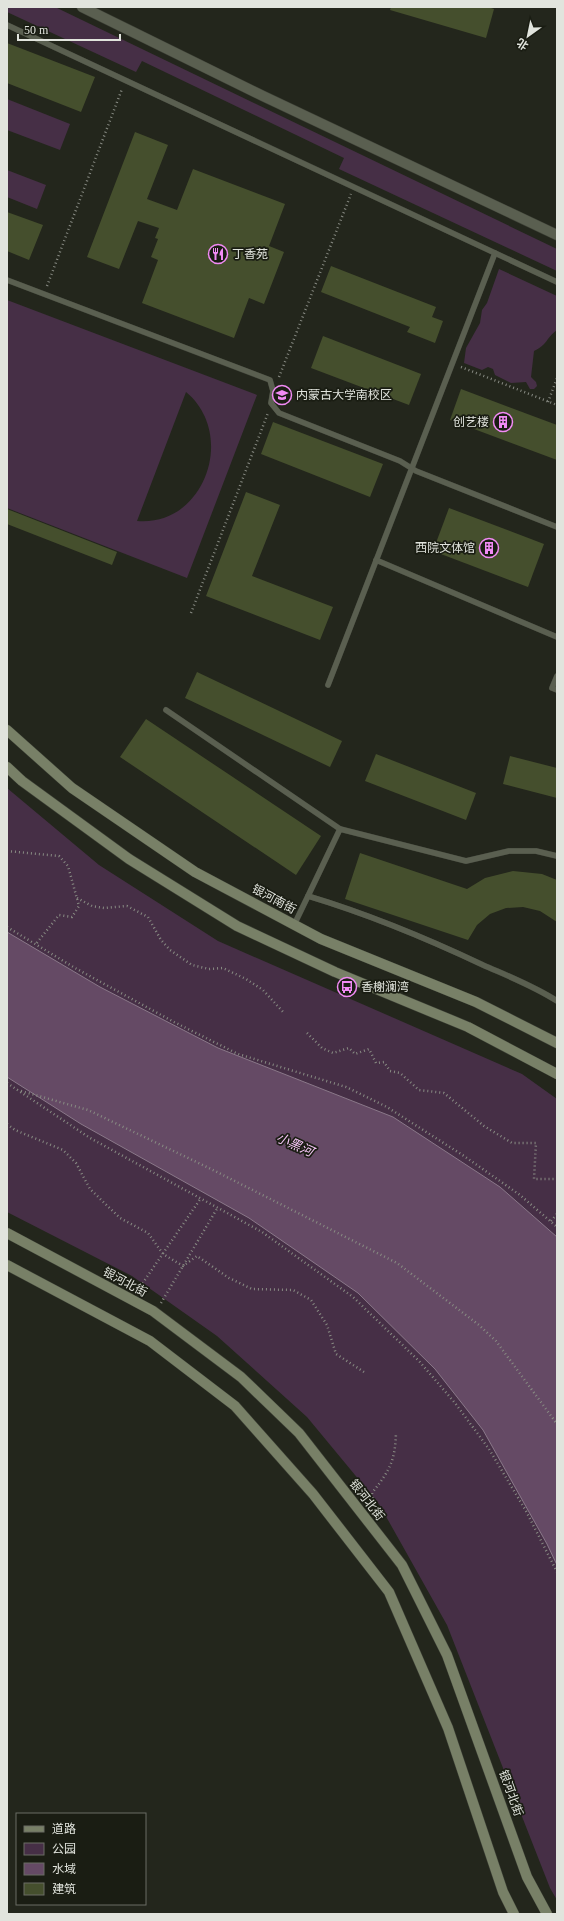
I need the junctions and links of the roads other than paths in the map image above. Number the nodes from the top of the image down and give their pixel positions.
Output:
1 (82, 7) edge
2 (7, 25) edge
3 (557, 235) edge
4 (495, 253) junction
5 (7, 280) edge
6 (557, 282) edge
7 (412, 468) junction
8 (557, 527) edge
9 (376, 560) junction
10 (557, 637) edge
11 (557, 676) edge
12 (328, 685) dead end
13 (557, 690) edge
14 (166, 710) dead end
15 (7, 730) edge
16 (7, 767) edge
17 (340, 829) junction
18 (557, 856) edge
19 (308, 896) junction
20 (294, 925) junction
21 (557, 1001) edge
22 (557, 1043) edge
23 (557, 1074) edge
24 (7, 1233) edge
25 (7, 1265) edge
26 (514, 1914) edge
27 (547, 1914) edge

1 - 3 street
2 - 4 lane
4 - 6 lane
4 - 7 lane
5 - 7 lane
7 - 8 lane
7 - 9 lane
9 - 10 lane
9 - 12 lane
11 - 13 lane
14 - 17 lane
15 - 20 main road, 银河南街
16 - 23 main road
17 - 18 lane
17 - 19 lane
19 - 20 lane
19 - 21 lane
20 - 22 main road, 银河南街
24 - 27 main road, 银河北街
25 - 26 main road

